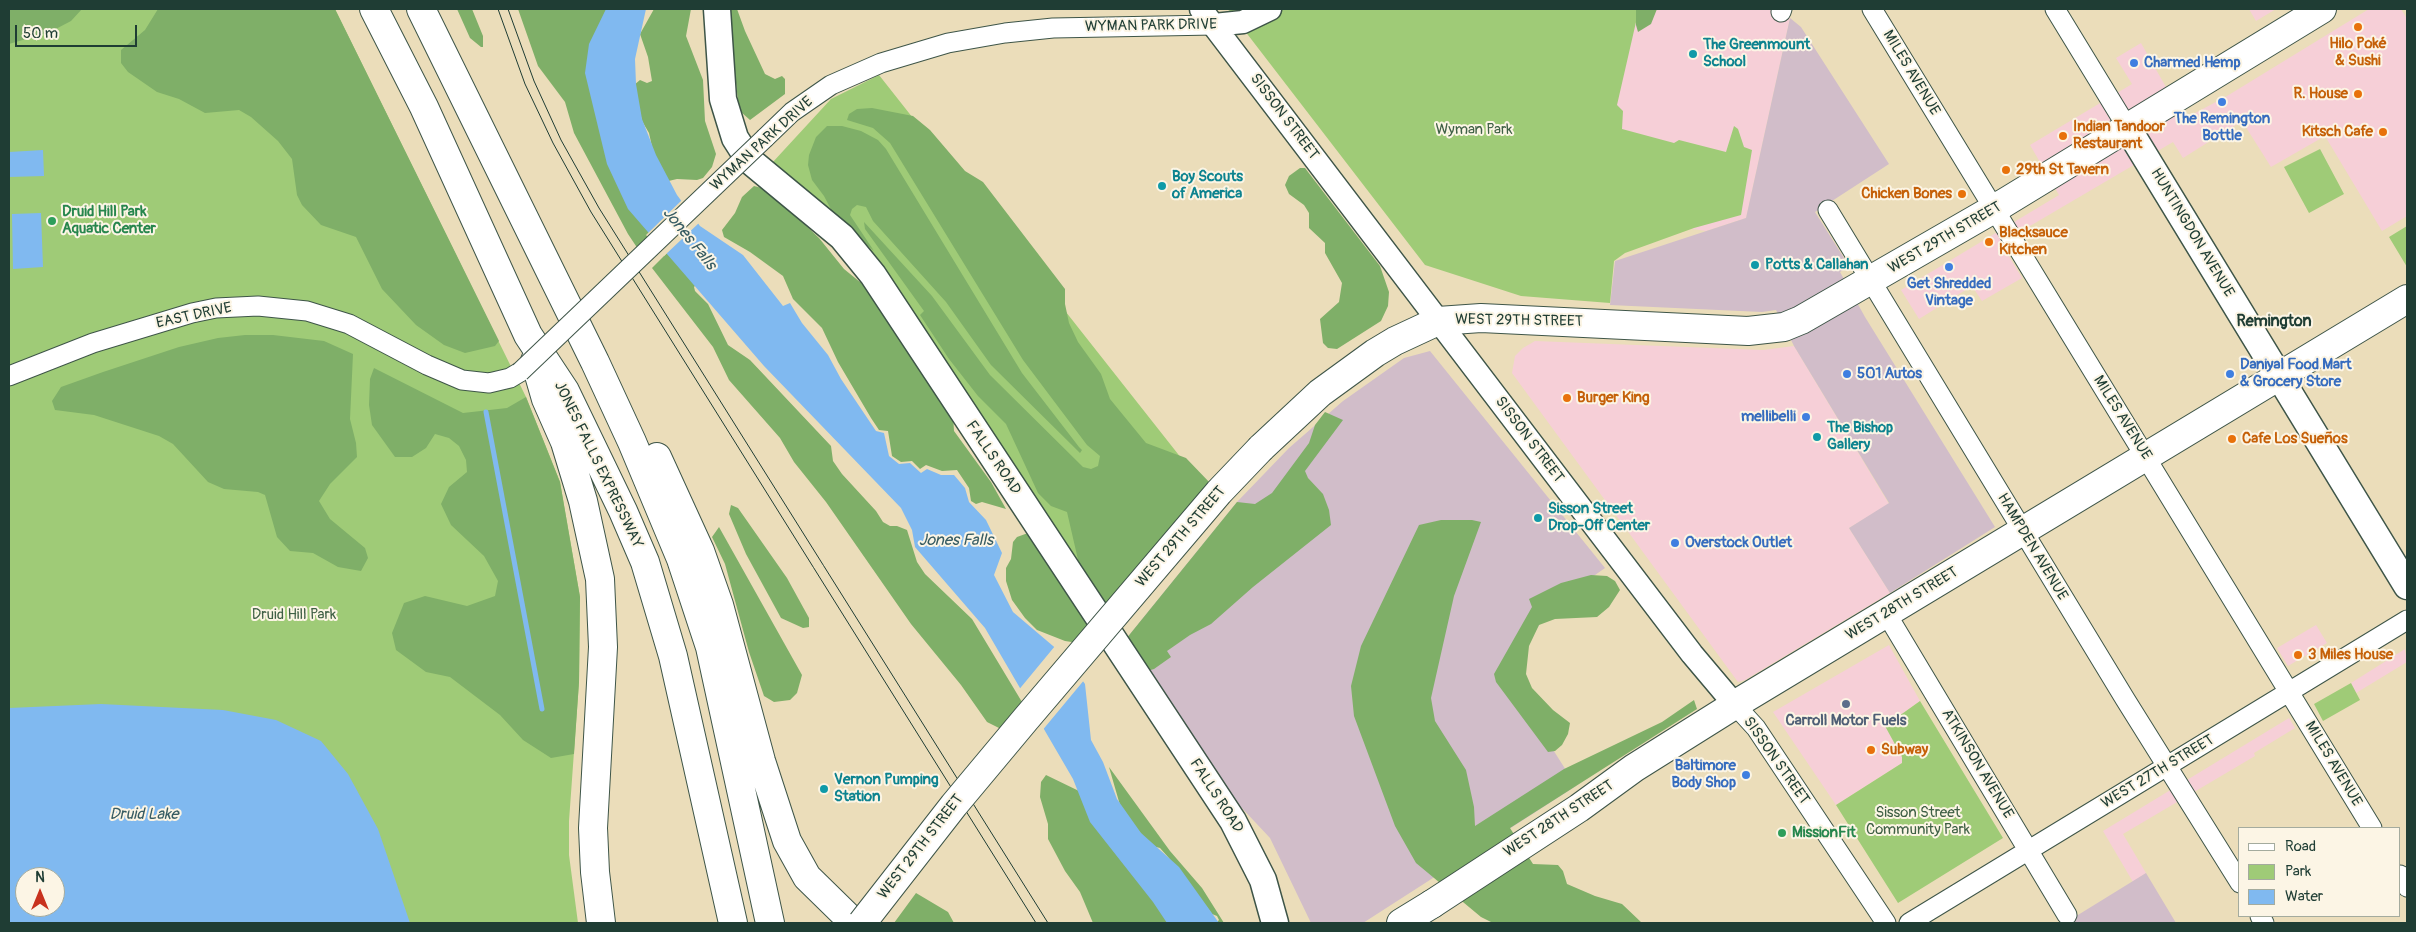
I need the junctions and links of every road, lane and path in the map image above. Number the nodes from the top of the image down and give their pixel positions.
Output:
1 (374, 9) edge
2 (717, 9) edge
3 (1270, 9) edge
4 (1872, 9) edge
5 (2055, 9) edge
6 (2322, 9) edge
7 (421, 10) edge
8 (1208, 17) edge
9 (2127, 127) junction
10 (1994, 209) junction
11 (1828, 210) dead end
12 (1871, 280) junction
13 (2407, 299) edge
14 (1438, 321) junction
15 (528, 335) junction
16 (595, 362) junction
17 (520, 372) joint
18 (9, 376) edge
19 (2279, 376) junction
20 (2146, 457) junction
21 (2023, 532) junction
22 (2407, 586) edge
23 (1886, 613) junction
24 (2407, 620) edge
25 (2289, 692) junction
26 (1735, 705) junction
27 (2168, 766) junction
28 (2371, 827) edge
29 (2029, 850) junction
30 (2401, 876) edge
31 (2238, 880) edge
32 (2407, 887) edge
33 (1432, 904) junction
34 (2068, 915) dead end
35 (601, 923) edge
36 (733, 923) edge
37 (770, 923) edge
38 (854, 923) edge
39 (862, 923) edge
40 (1275, 923) edge
41 (1401, 923) edge
42 (1405, 923) edge
43 (1886, 923) edge
44 (1909, 923) edge

1 - 15 main road, JONES FALLS EXPRESSWAY
2 - 40 main road, FALLS ROAD
3 - 8 street, WYMAN PARK DRIVE
4 - 10 street, MILES AVENUE
5 - 9 street, HUNTINGDON AVENUE
6 - 9 main road, WEST 29TH STREET
7 - 16 main road
8 - 14 street, SISSON STREET
8 - 17 street, WYMAN PARK DRIVE, bridge
9 - 10 main road, WEST 29TH STREET
9 - 19 main road, HUNTINGDON AVENUE
10 - 12 main road, WEST 29TH STREET
10 - 20 street, MILES AVENUE
11 - 12 street, HAMPDEN AVENUE
12 - 14 main road, WEST 29TH STREET
12 - 21 street, HAMPDEN AVENUE
13 - 19 main road, WEST 28TH STREET
14 - 26 street, SISSON STREET
14 - 39 main road, WEST 29TH STREET, bridge
15 - 35 main road
15 - 36 main road, JONES FALLS EXPRESSWAY
16 - 37 main road
16 - 38 main road
17 - 18 street, EAST DRIVE
19 - 20 main road, WEST 28TH STREET
19 - 22 main road, HUNTINGDON AVENUE
20 - 21 main road, WEST 28TH STREET
20 - 25 street, MILES AVENUE
21 - 23 main road, WEST 28TH STREET
21 - 27 street, HAMPDEN AVENUE
23 - 26 main road, WEST 28TH STREET
23 - 29 street, ATKINSON AVENUE
24 - 25 street, WEST 27TH STREET
25 - 27 street, WEST 27TH STREET
25 - 28 street, MILES AVENUE
26 - 33 main road, WEST 28TH STREET
26 - 43 street, SISSON STREET
27 - 29 street, WEST 27TH STREET
27 - 31 street, HAMPDEN AVENUE
29 - 34 street, ATKINSON AVENUE
29 - 44 street, WEST 27TH STREET
30 - 32 street
33 - 41 main road
33 - 42 main road, WEST 28TH STREET

